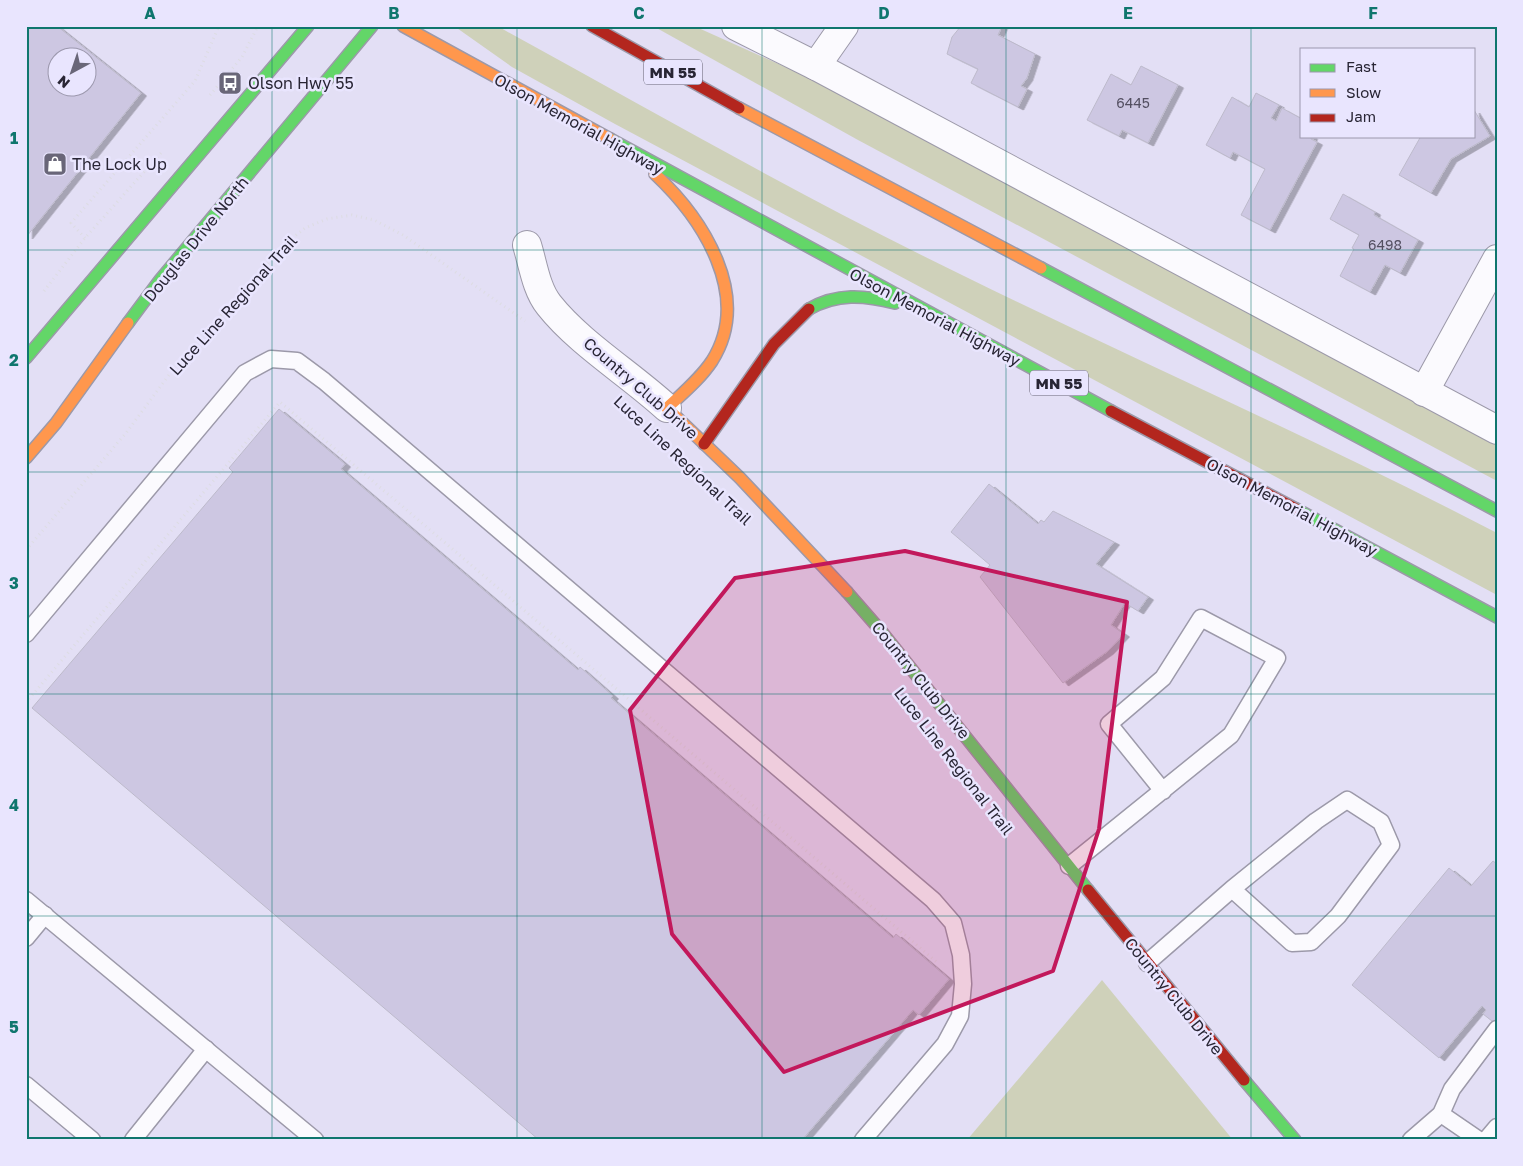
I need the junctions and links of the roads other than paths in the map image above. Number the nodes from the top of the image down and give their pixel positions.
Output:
1 (308, 26) edge
2 (372, 26) edge
3 (402, 26) edge
4 (592, 26) edge
5 (736, 26) edge
6 (844, 26) edge
7 (816, 66) junction
8 (623, 148) junction
9 (527, 245) dead end
10 (1497, 259) edge
11 (930, 314) junction
12 (26, 358) edge
13 (1424, 392) junction
14 (666, 408) junction
15 (1497, 430) edge
16 (704, 444) junction
17 (26, 458) edge
18 (1497, 511) edge
19 (1497, 617) edge
20 (26, 634) edge
21 (1163, 791) junction
22 (1069, 866) junction
23 (1232, 889) junction
24 (26, 900) edge
25 (44, 915) junction
26 (26, 938) edge
27 (1147, 963) junction
28 (1497, 1029) edge
29 (206, 1049) junction
30 (26, 1085) edge
31 (1441, 1114) junction
32 (1497, 1127) edge
33 (92, 1140) edge
34 (133, 1140) edge
35 (315, 1140) edge
36 (863, 1140) edge
37 (1295, 1140) edge
38 (1411, 1140) edge
39 (1479, 1140) edge
40 (1486, 1140) edge

1 - 12 main road
2 - 17 main road, Douglas Drive North
3 - 8 main road, Olson Memorial Highway / MN 55
4 - 18 main road, MN 55
5 - 7 street
6 - 7 street
7 - 13 street
8 - 11 main road, Olson Memorial Highway / MN 55
8 - 14 main road
9 - 14 street, Country Club Drive
10 - 13 street
11 - 16 main road
11 - 19 main road, Olson Memorial Highway / MN 55
13 - 15 street
14 - 16 main road, Country Club Drive
16 - 22 main road, Country Club Drive
20 - 36 lane
21 - 21 lane
21 - 22 lane
22 - 27 main road, Country Club Drive
23 - 23 lane
23 - 27 lane
24 - 25 lane
25 - 26 lane
25 - 29 lane
27 - 37 main road, Country Club Drive
28 - 31 lane
29 - 34 lane
29 - 35 lane
30 - 33 lane
31 - 38 lane
31 - 39 lane
32 - 40 lane

